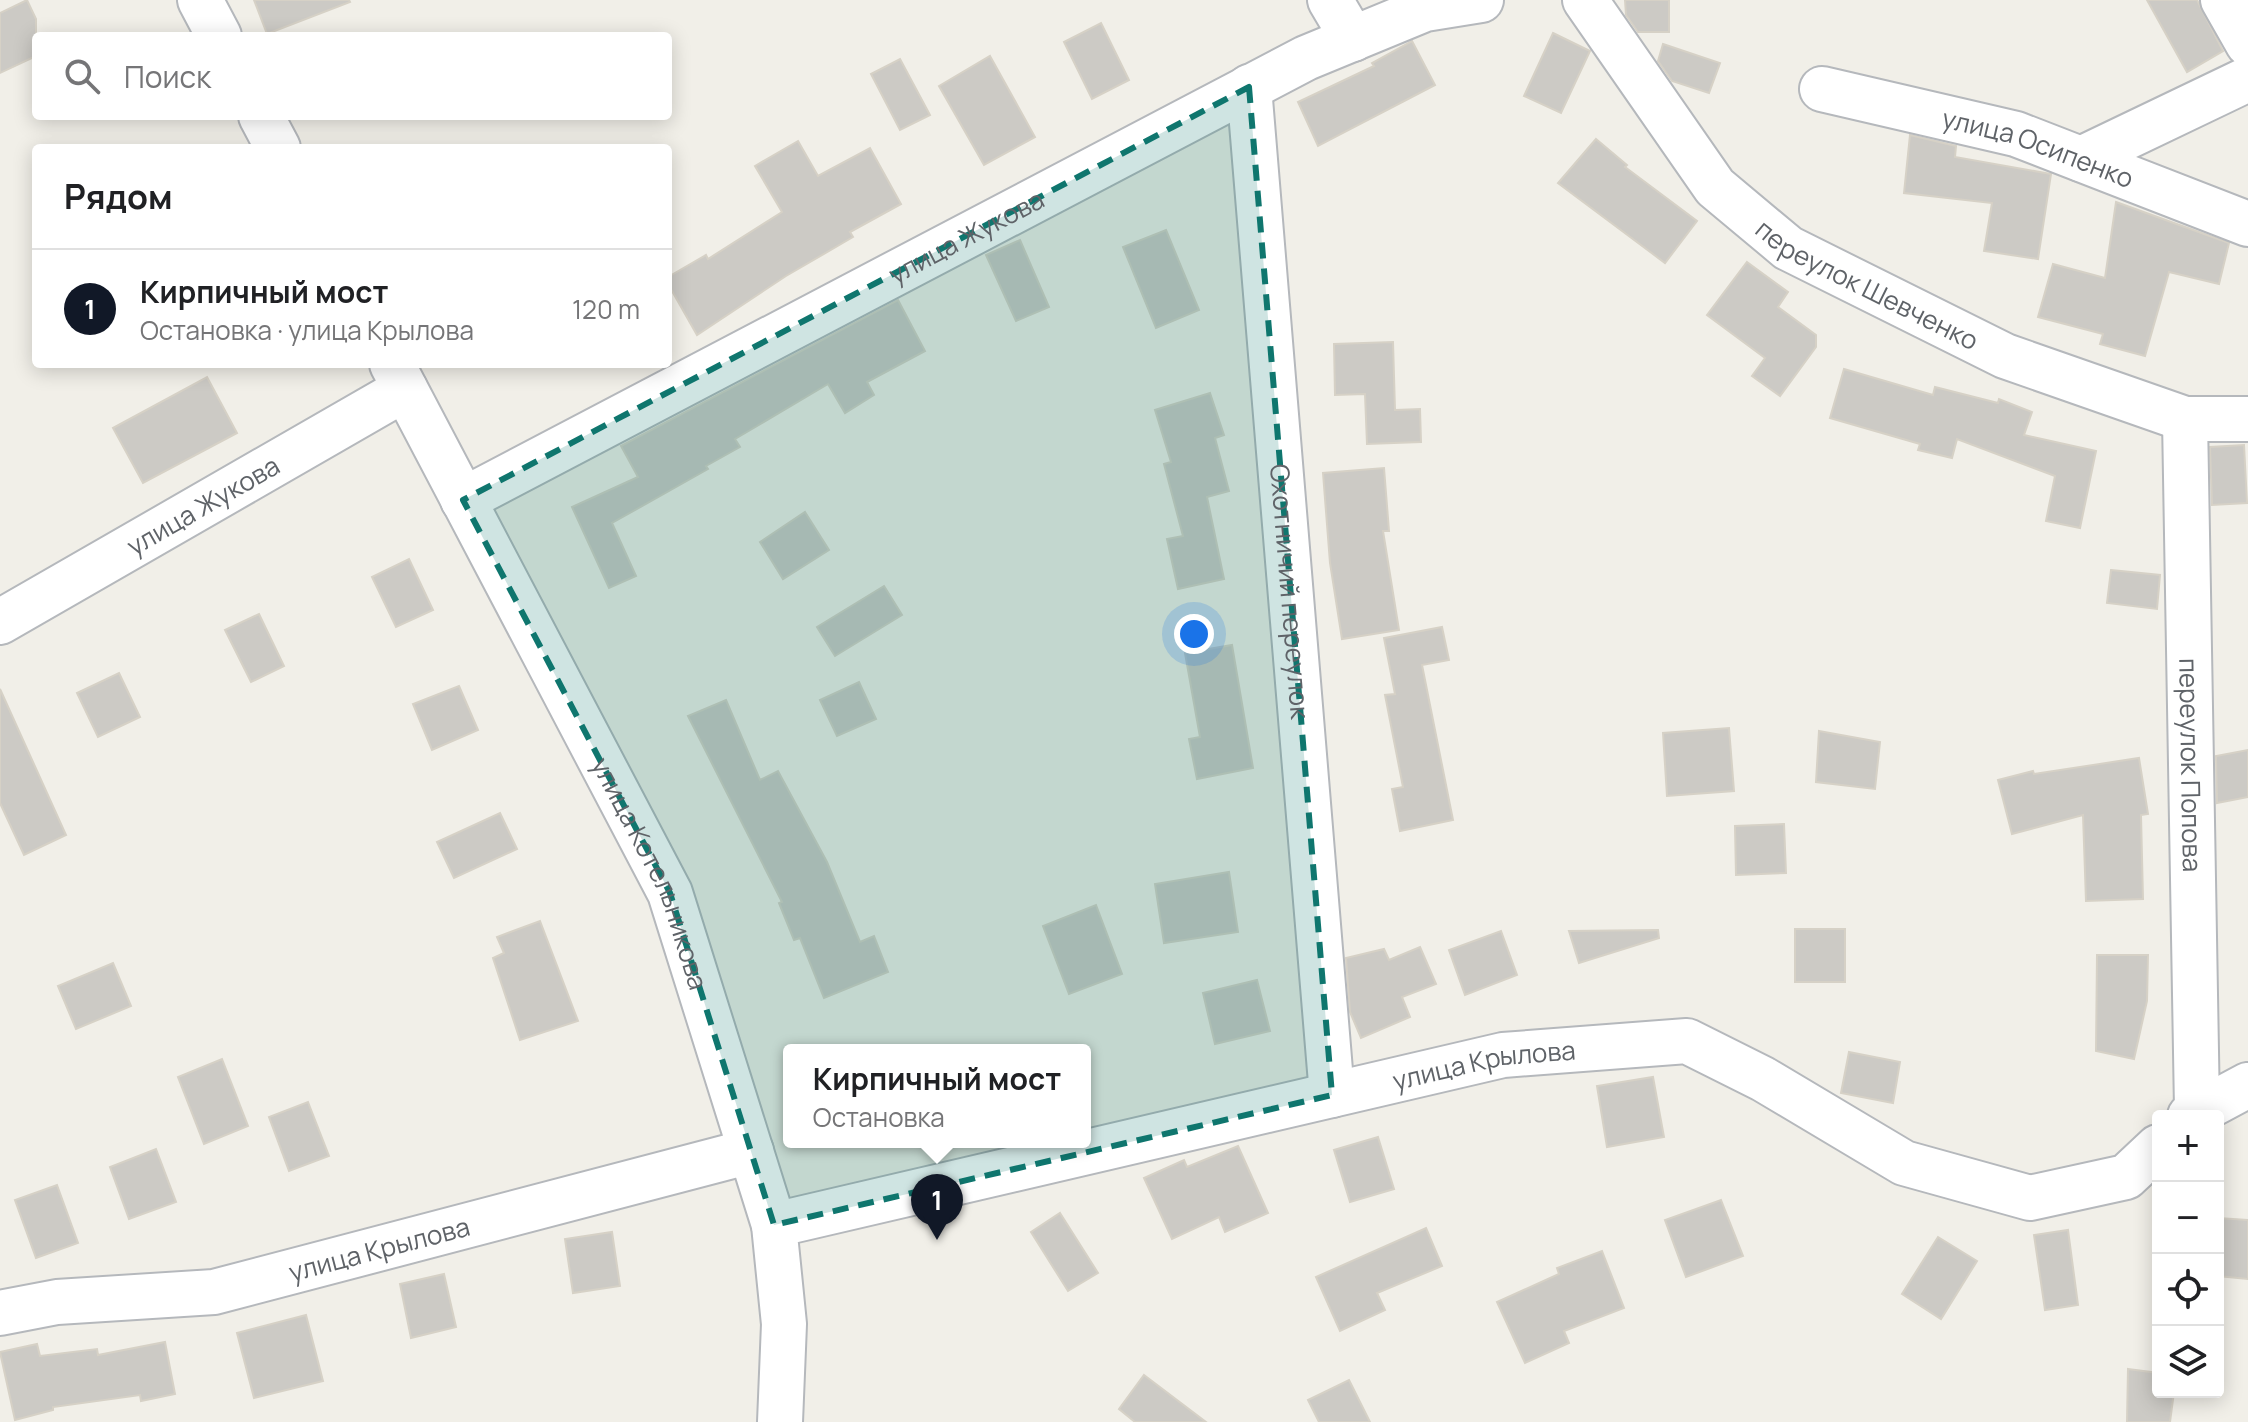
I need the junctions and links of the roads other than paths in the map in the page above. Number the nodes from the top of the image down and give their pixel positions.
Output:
1 (200, 0) edge
2 (1330, 0) edge
3 (1481, 0) edge
4 (1585, 0) edge
5 (2223, 0) edge
6 (217, 32) edge
7 (1353, 39) junction
8 (2248, 44) edge
9 (2248, 79) edge
10 (1249, 87) junction
11 (1822, 89) dead end
12 (263, 120) edge
13 (276, 144) edge
14 (2081, 159) junction
15 (2248, 224) edge
16 (398, 376) edge
17 (2185, 419) junction
18 (2248, 419) edge
19 (463, 500) junction
20 (0, 622) edge
21 (2248, 1085) edge
22 (1332, 1095) junction
23 (2194, 1110) edge
24 (2200, 1110) edge
25 (751, 1151) junction
26 (2152, 1153) edge
27 (774, 1225) junction
28 (0, 1313) edge
29 (780, 1422) edge

1 - 6 street
2 - 7 street
3 - 7 street, улица Жукова
4 - 17 street, переулок Шевченко
5 - 8 street
7 - 10 street, улица Жукова
9 - 14 street
10 - 19 street, улица Жукова
10 - 22 street, Охотничий переулок
11 - 14 street, улица Осипенко
12 - 13 street
14 - 15 street, улица Осипенко
16 - 19 street, улица Котельникова
16 - 20 street, улица Жукова
17 - 18 street, переулок Шевченко
17 - 23 street, переулок Попова
19 - 25 street, улица Котельникова
21 - 24 street
22 - 26 street, улица Крылова
22 - 27 street, улица Крылова
25 - 27 street, улица Котельникова
25 - 28 street, улица Крылова
27 - 29 street, улица Котельникова

